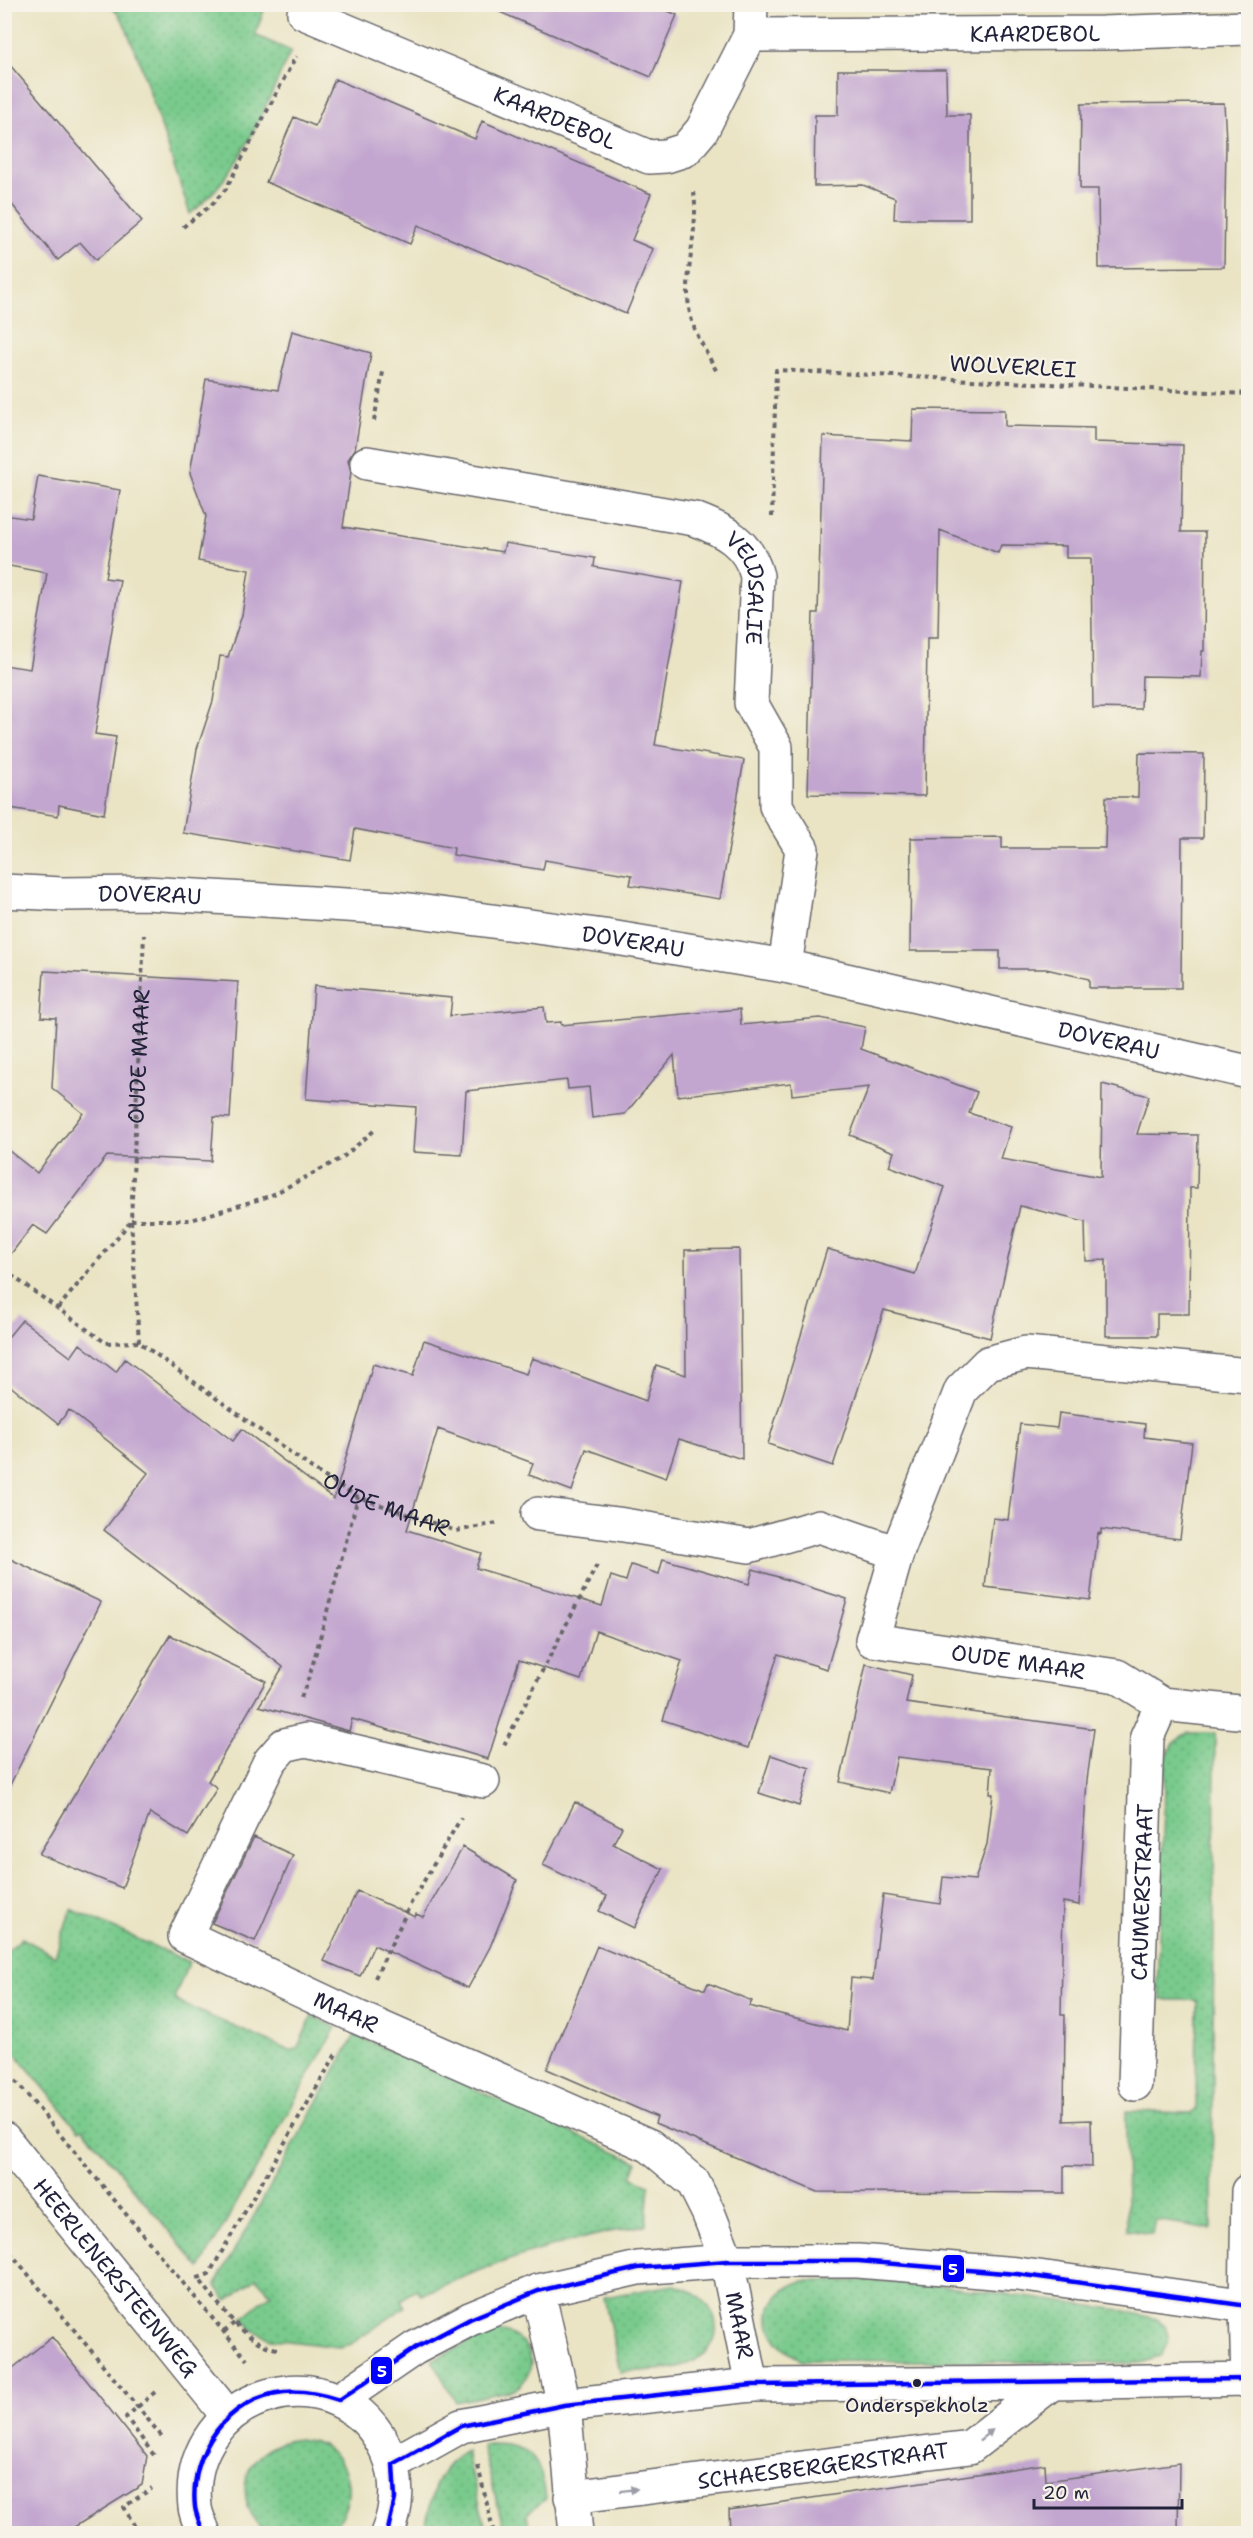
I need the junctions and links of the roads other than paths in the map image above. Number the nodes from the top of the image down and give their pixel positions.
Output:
1 (308, 15) road end
2 (750, 20) edge
3 (1248, 28) edge
4 (367, 463) road end
5 (4, 891) edge
6 (785, 966) junction
7 (1248, 1072) edge
8 (1248, 1375) edge
9 (538, 1514) road end
10 (897, 1553) junction
11 (1162, 1704) junction
12 (1248, 1713) edge
13 (483, 1781) road end
14 (1135, 2084) dead end
15 (4, 2139) edge
16 (1248, 2191) edge
17 (727, 2261) junction
18 (538, 2290) junction
19 (1247, 2306) edge
20 (1248, 2380) edge
21 (1052, 2383) junction
22 (752, 2385) junction
23 (339, 2400) junction
24 (564, 2405) junction
25 (228, 2416) junction
26 (393, 2464) junction
27 (571, 2497) junction
28 (204, 2534) edge
29 (387, 2534) edge
30 (576, 2534) edge

1 - 2 street, KAARDEBOL
2 - 3 street, KAARDEBOL
4 - 6 street, VELDSALIE
5 - 6 street, DOVERAU
6 - 7 street, DOVERAU
8 - 10 street, OUDE MAAR
9 - 10 street
10 - 11 street, OUDE MAAR
11 - 12 street, OUDE MAAR
11 - 14 street, CAUMERSTRAAT
13 - 17 street, MAAR
15 - 25 street, HEERLENERSTEENWEG
16 - 19 street
17 - 18 street
17 - 19 street
17 - 22 street, MAAR
18 - 23 street
18 - 24 street
19 - 20 street
20 - 21 street
21 - 22 street
27 -> 21 street, SCHAESBERGERSTRAAT
22 - 24 street
23 - 25 street
23 - 26 street
24 - 26 street
24 - 27 street
25 - 28 street
26 - 29 street
27 - 30 street

